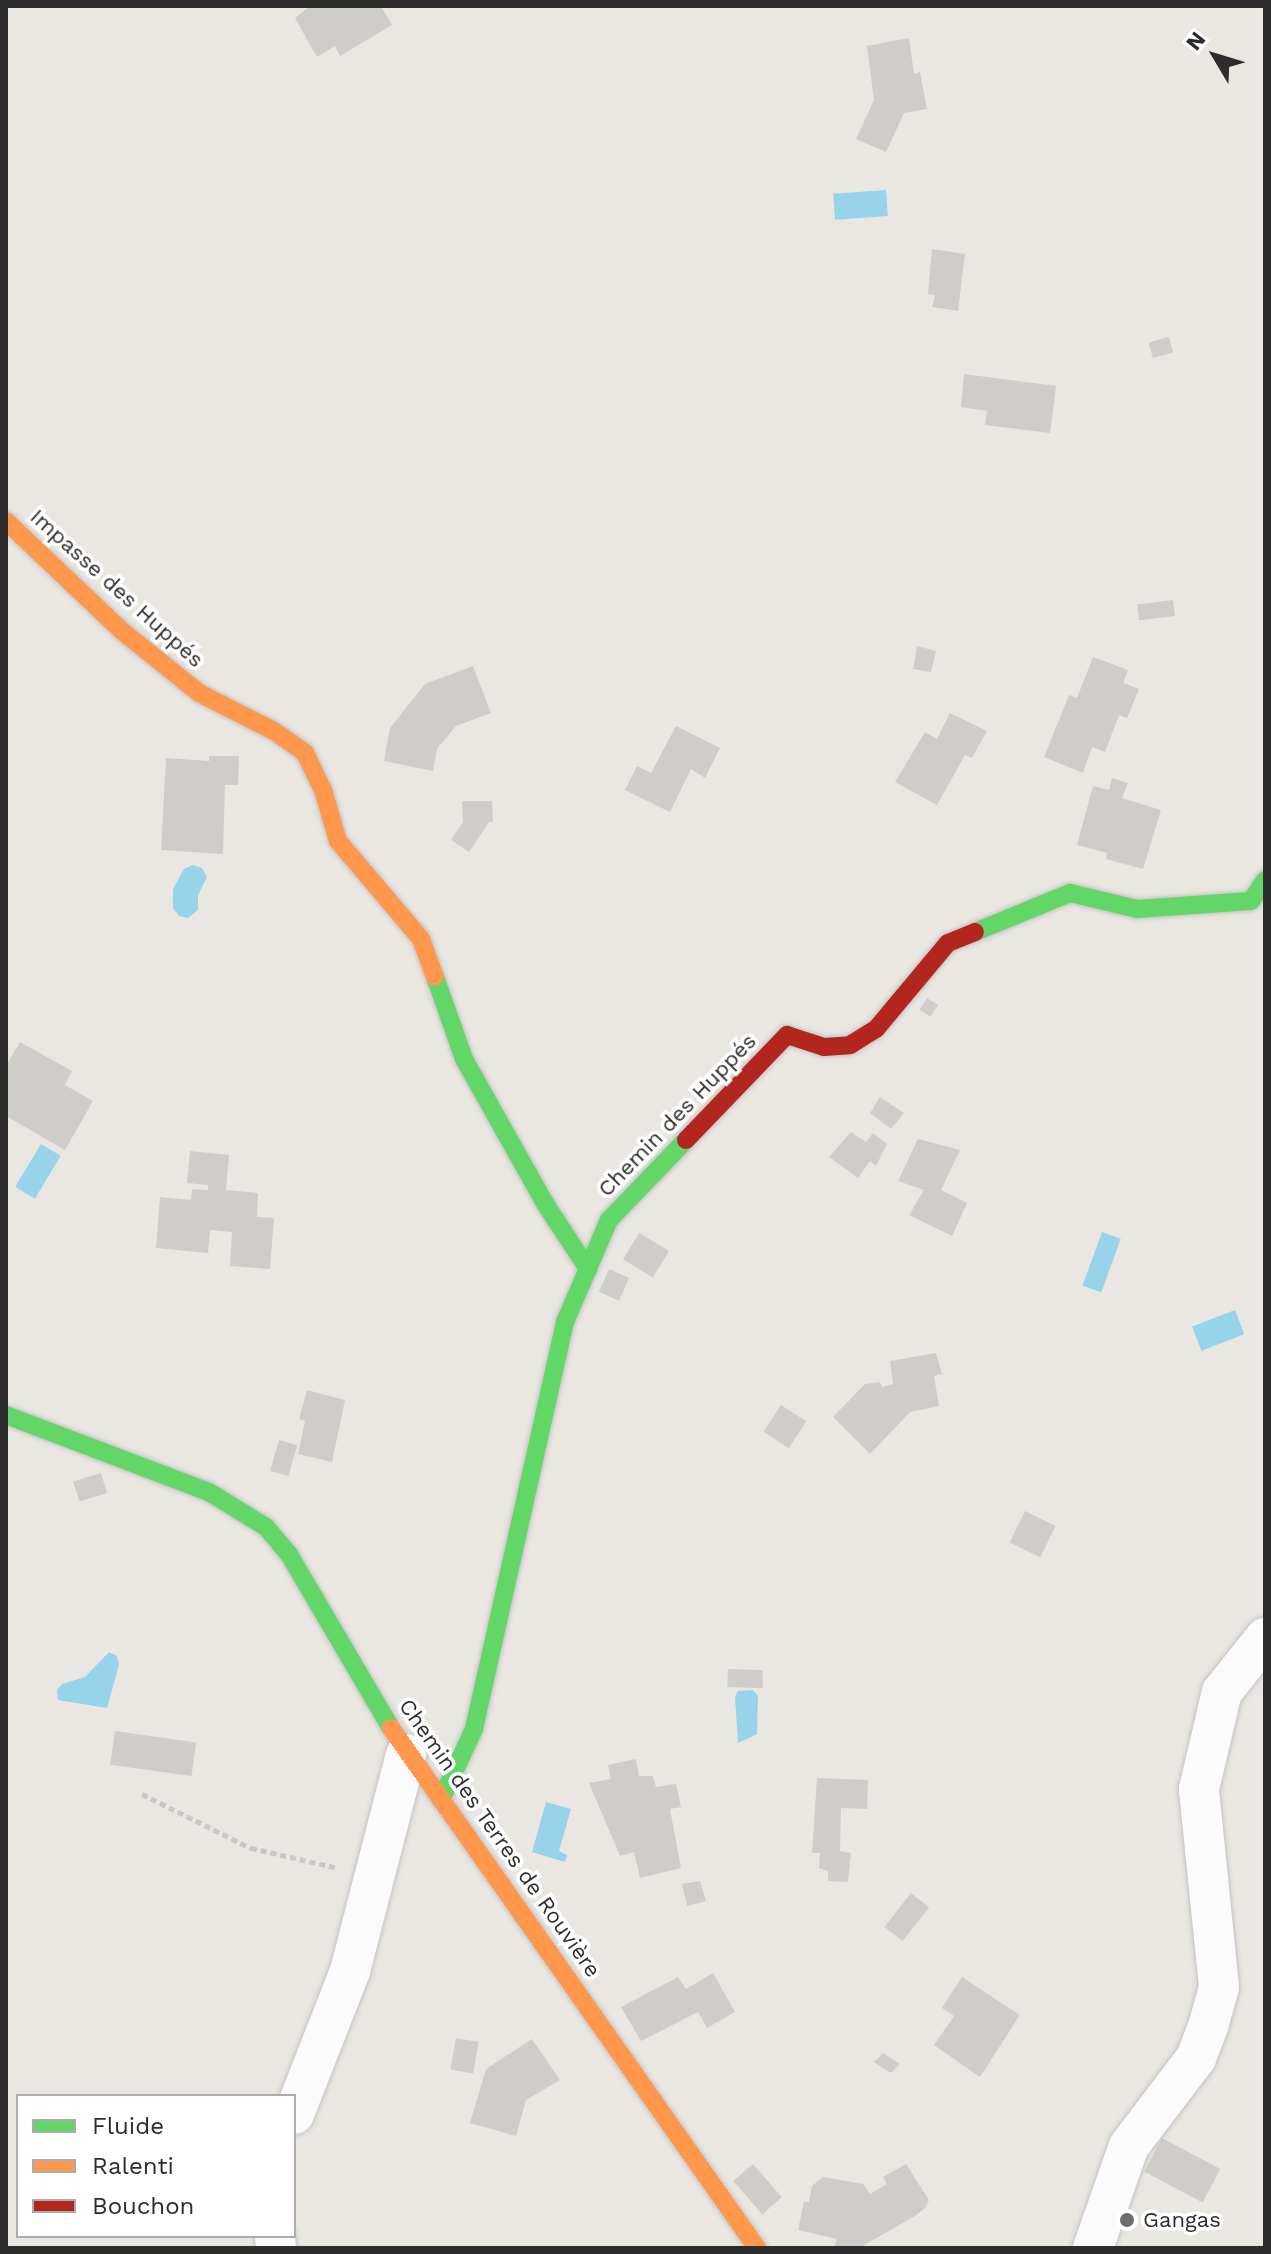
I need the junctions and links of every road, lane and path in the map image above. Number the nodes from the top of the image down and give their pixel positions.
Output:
1 (6, 521) edge
2 (1265, 880) edge
3 (588, 1269) junction
4 (6, 1415) edge
5 (1265, 1638) edge
6 (406, 1754) junction
7 (142, 1794) dead end
8 (441, 1800) junction
9 (374, 1876) junction
10 (296, 2109) edge
11 (757, 2248) edge
12 (1093, 2248) edge

1 - 3 street, Impasse des Huppés
2 - 3 street, Chemin des Huppés
3 - 8 street, Chemin des Huppés
4 - 6 street, Chemin des Terres de Rouvière
5 - 12 street
6 - 8 street, Chemin des Terres de Rouvière
6 - 9 street
7 - 9 path
8 - 11 street, Chemin des Terres de Rouvière
9 - 10 street

